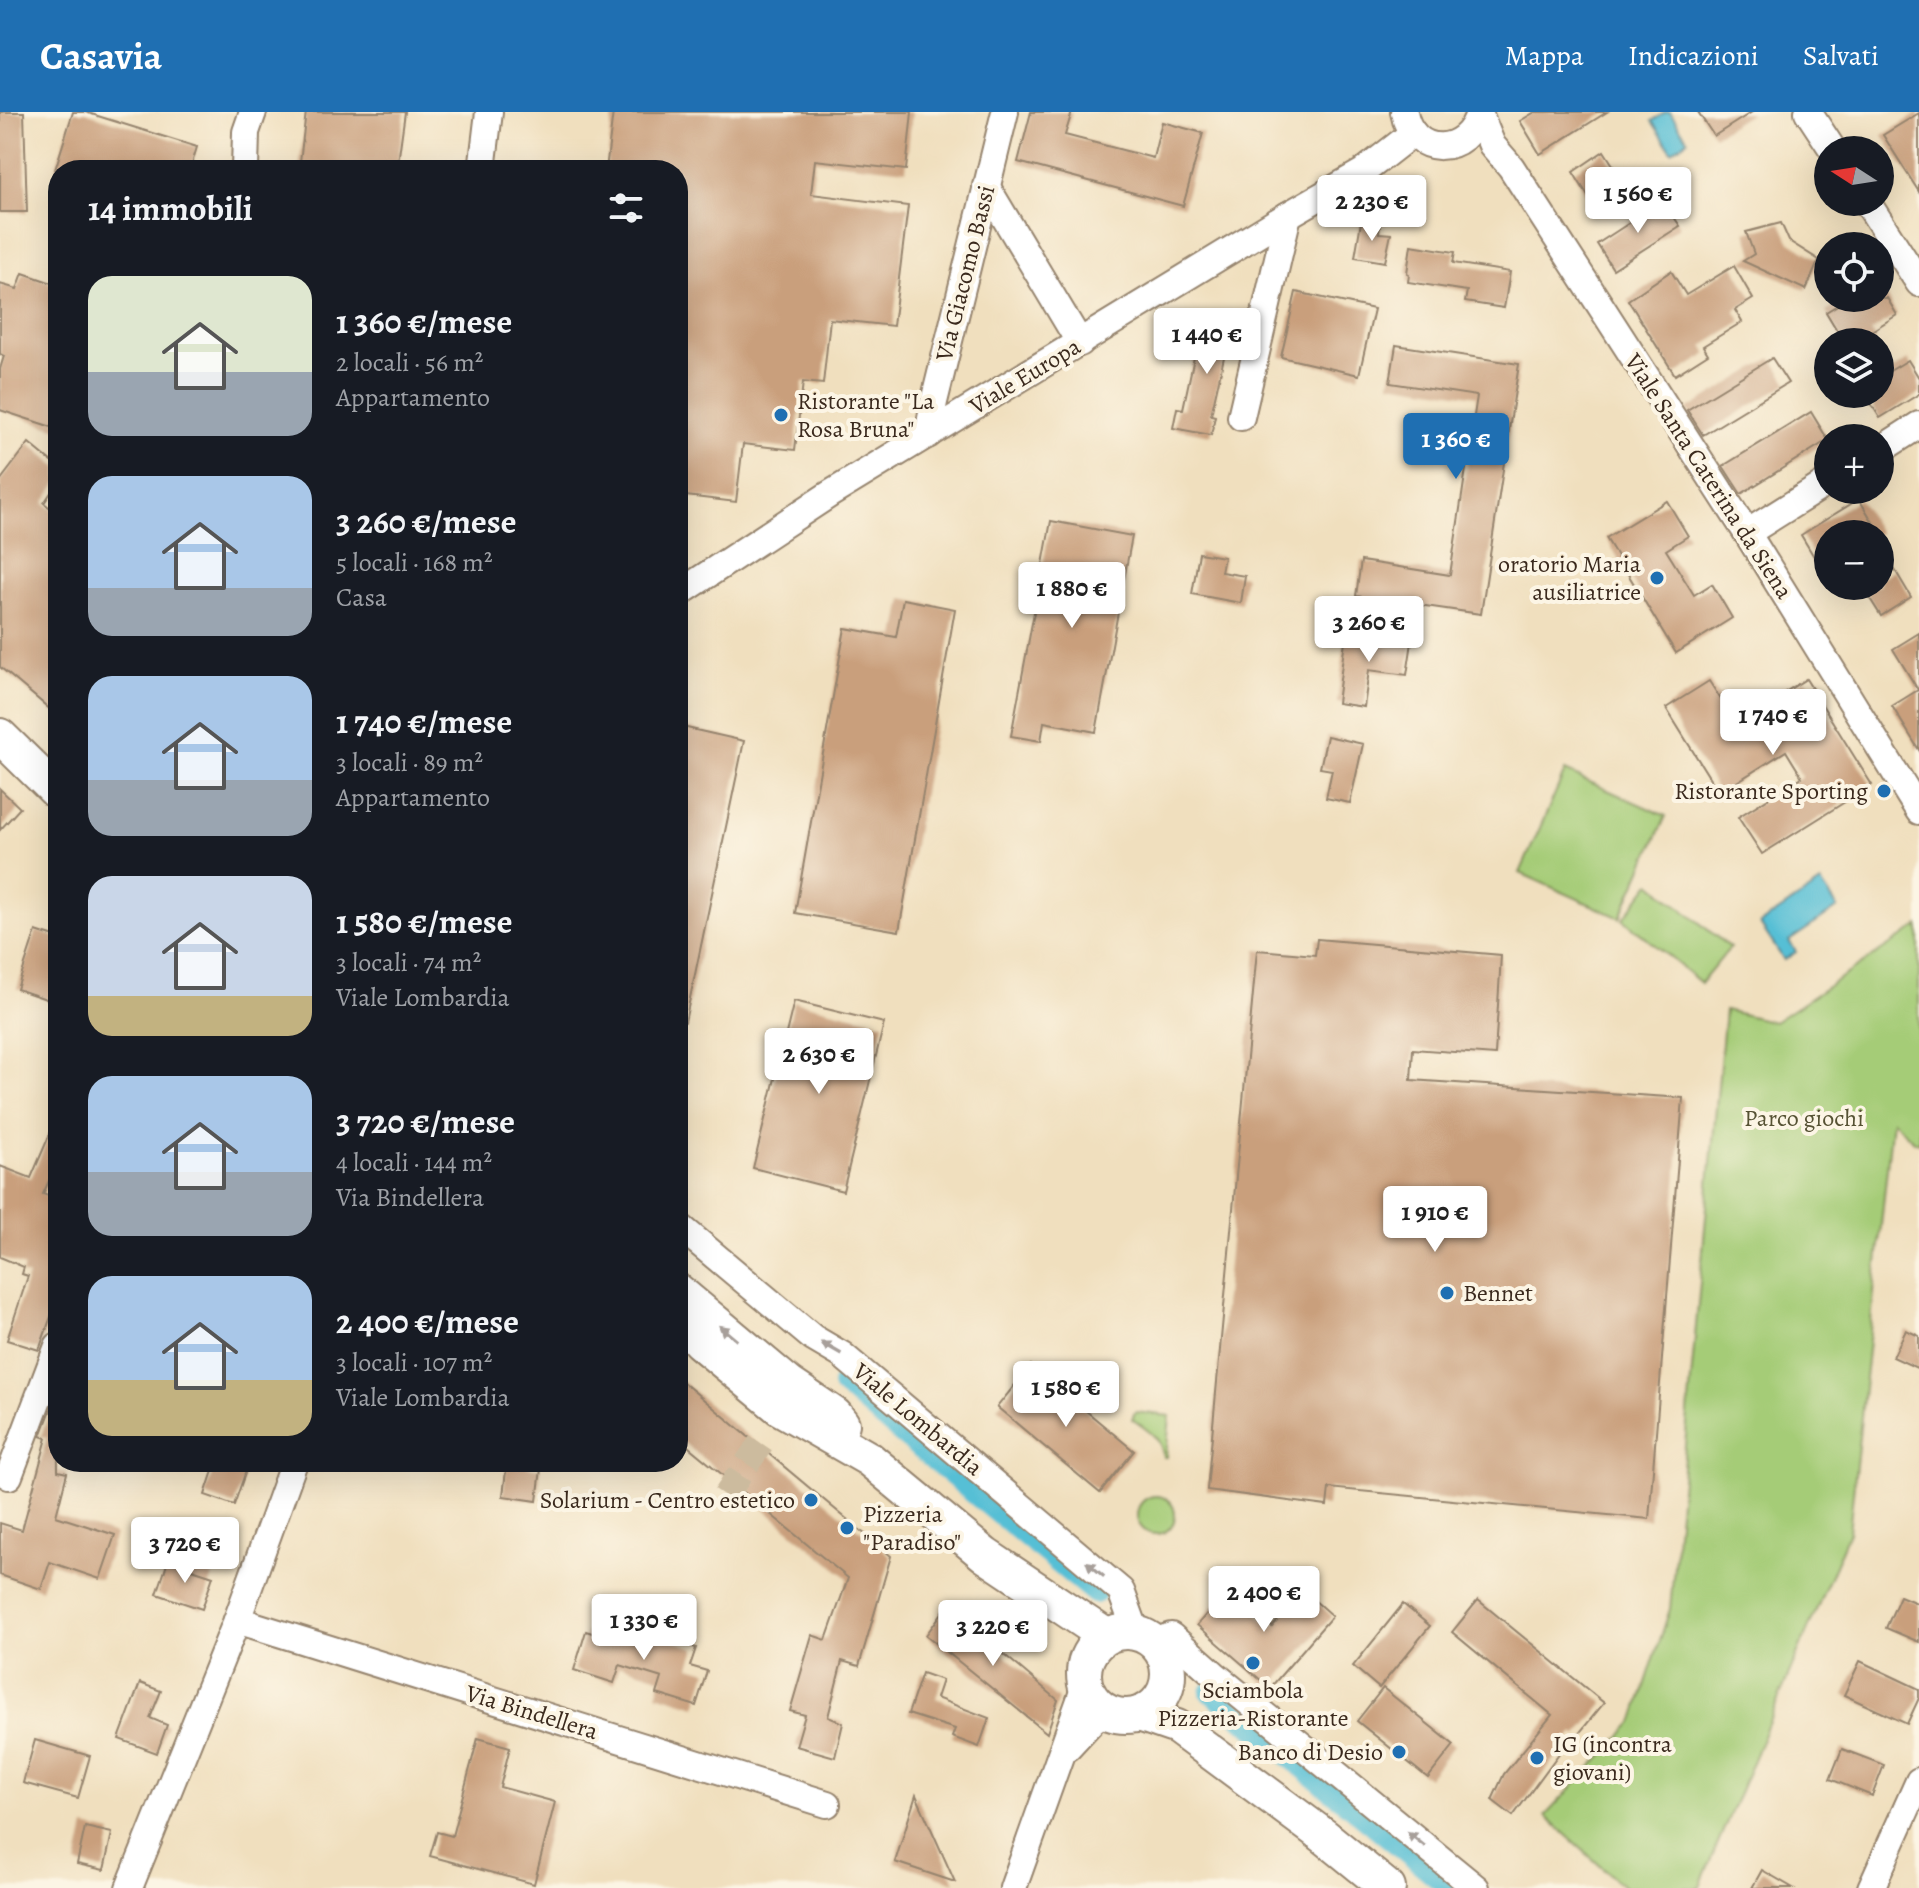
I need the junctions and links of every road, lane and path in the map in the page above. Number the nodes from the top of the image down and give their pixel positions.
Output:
1 (253, 112) edge
2 (489, 112) edge
3 (1005, 112) edge
4 (1808, 112) edge
5 (1479, 113) edge
6 (1408, 123) edge
7 (1824, 136) edge
8 (1450, 145) junction
9 (1492, 145) junction
10 (245, 160) edge
11 (483, 160) edge
12 (986, 186) junction
13 (1288, 215) junction
14 (1876, 216) edge
15 (1919, 283) edge
16 (1080, 343) junction
17 (1241, 417) dead end
18 (1919, 425) edge
19 (928, 435) junction
20 (1894, 441) edge
21 (1814, 491) edge
22 (1747, 533) junction
23 (688, 587) edge
24 (11, 748) edge
25 (48, 778) edge
26 (48, 783) edge
27 (1919, 811) edge
28 (688, 1233) edge
29 (688, 1299) edge
30 (688, 1329) edge
31 (48, 1373) edge
32 (869, 1459) junction
33 (290, 1472) edge
34 (9, 1476) dead end
35 (237, 1620) junction
36 (1112, 1661) junction
37 (1166, 1688) junction
38 (1139, 1714) junction
39 (1919, 1781) edge
40 (827, 1804) dead end
41 (1324, 1836) junction
42 (129, 1888) edge
43 (1013, 1888) edge
44 (1388, 1888) edge
45 (1476, 1888) edge
46 (1871, 1888) edge

1 - 10 street
2 - 11 street
3 - 12 street, Via Giacomo Bassi
4 - 7 street
5 - 8 street
5 - 9 street, Viale Santa Caterina da Siena
6 - 8 street
6 - 13 street, Viale Europa
8 - 9 street
9 - 22 street, Viale Santa Caterina da Siena
12 - 16 street
12 - 19 street, Via Giacomo Bassi
13 - 16 street, Viale Europa
13 - 17 street
14 - 15 street
16 - 19 street, Viale Europa
18 - 20 street
19 - 23 street, Viale Europa
21 - 22 street
22 - 27 street, Viale Santa Caterina da Siena
24 - 25 main road
24 - 26 main road
36 -> 28 street, Viale Lombardia
32 -> 29 main road
30 - 32 main road
31 - 34 street
32 - 36 main road
33 - 35 street
35 - 40 street, Via Bindellera
35 - 42 street
36 - 37 main road
36 - 38 main road
36 - 43 street
45 -> 36 street
37 - 38 main road
37 - 41 main road
38 - 41 main road
39 - 46 street
41 - 44 main road

